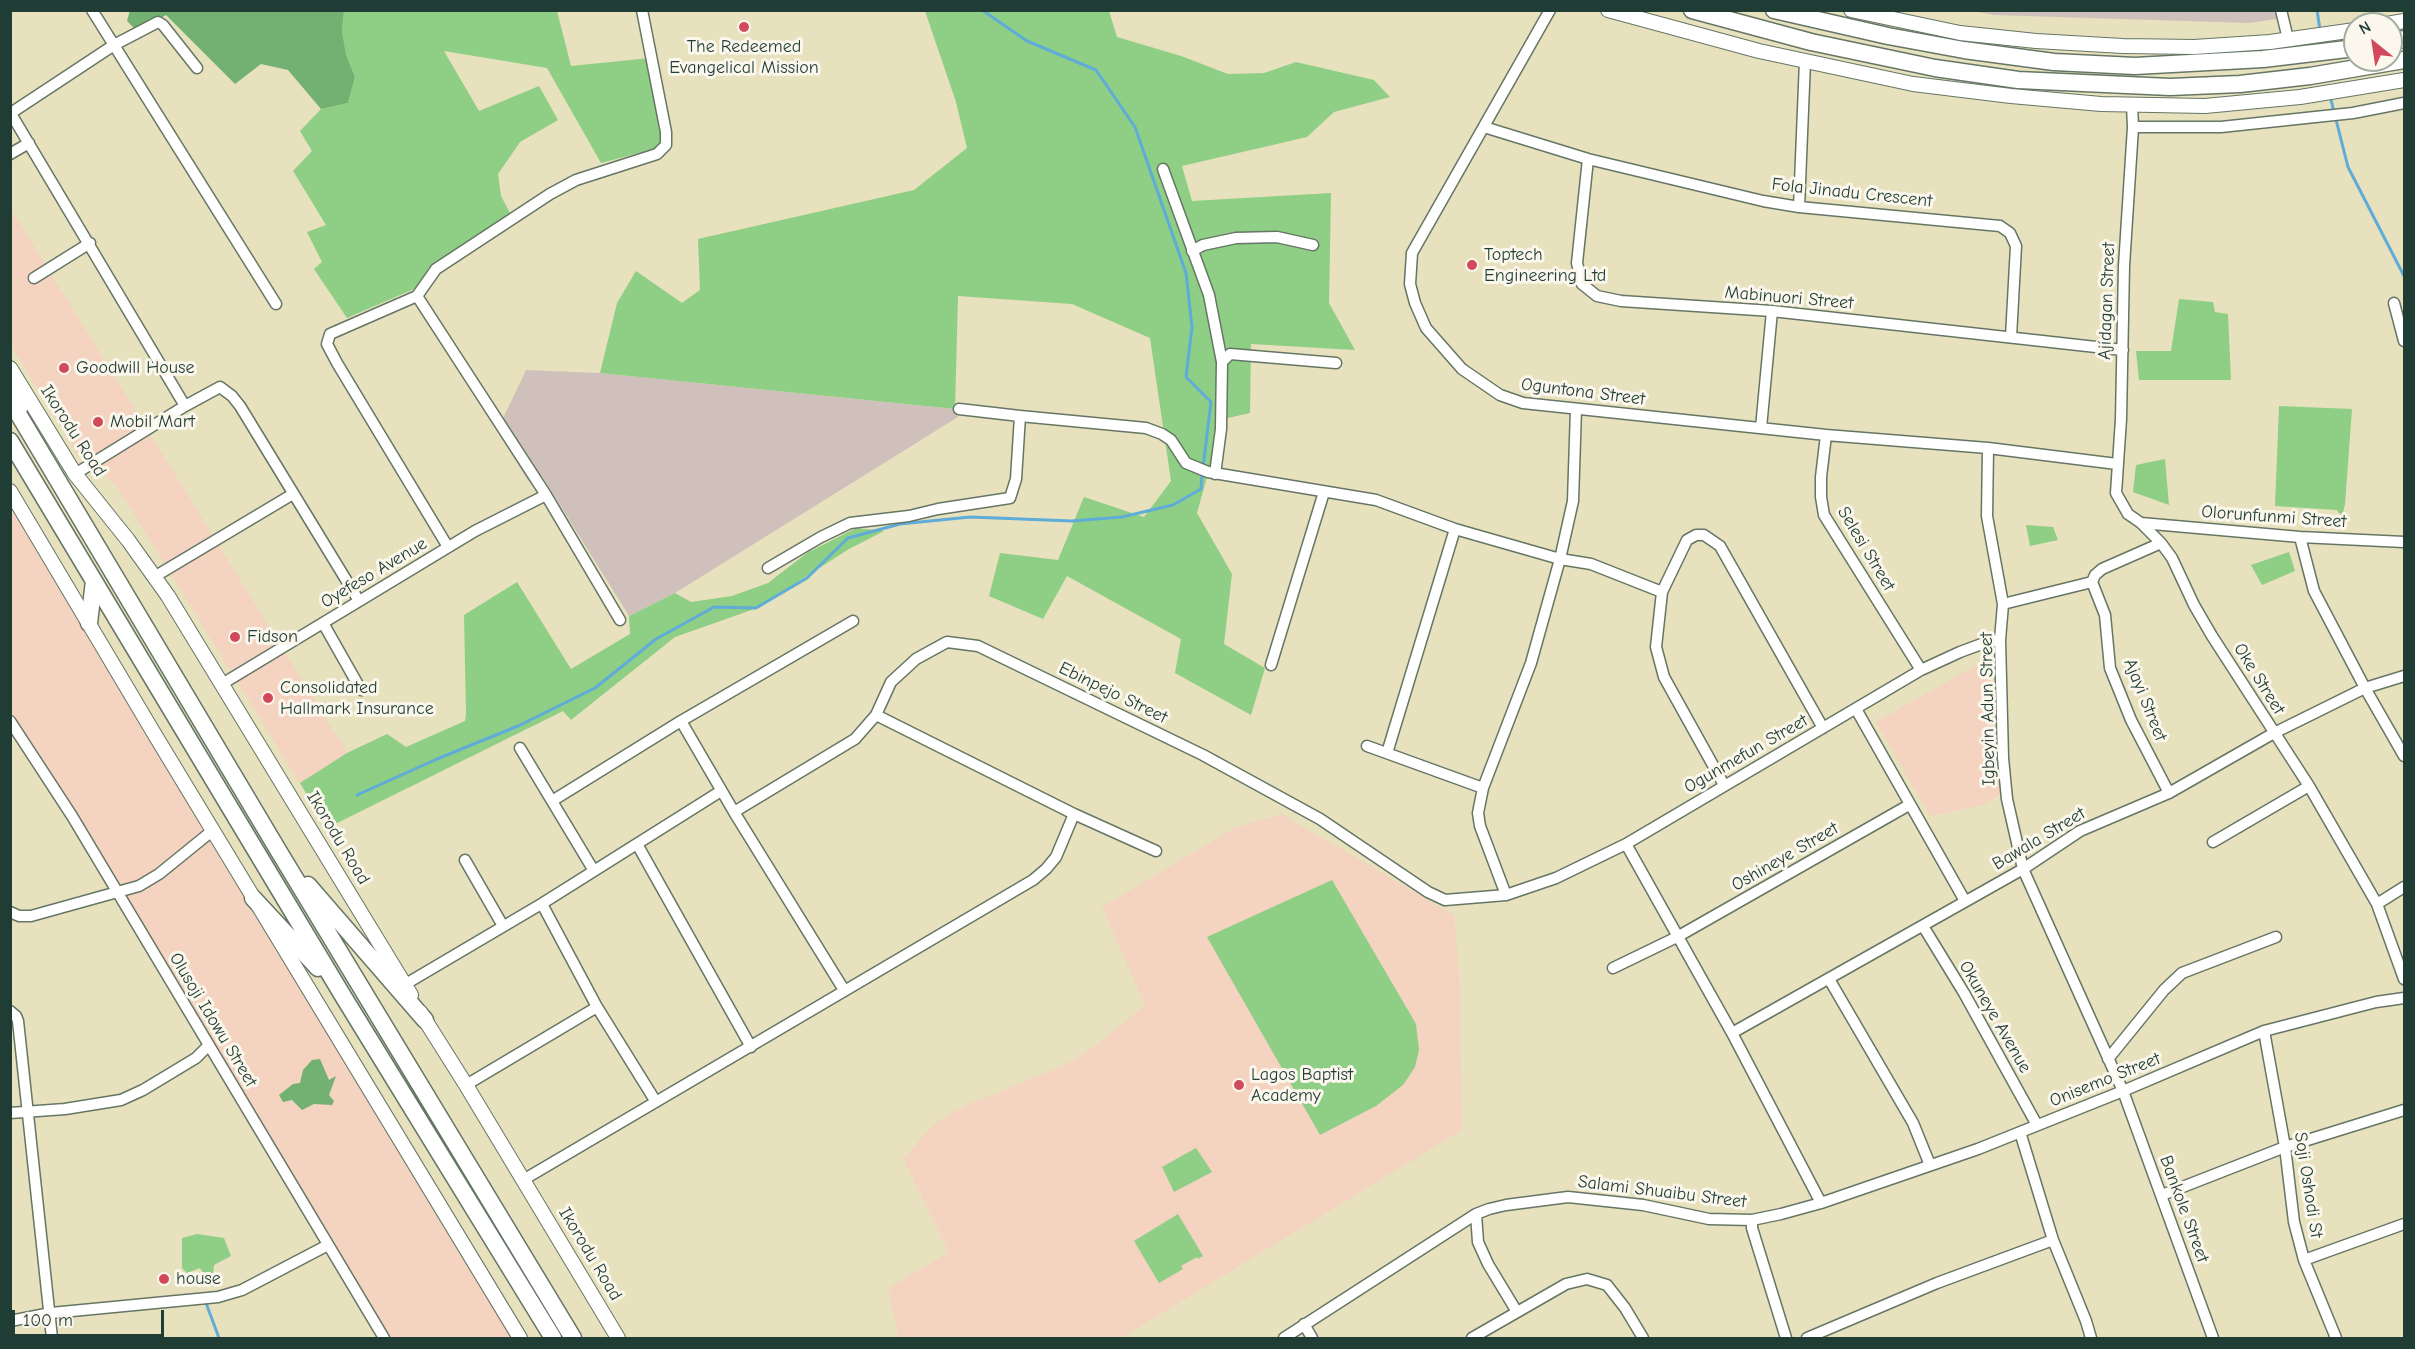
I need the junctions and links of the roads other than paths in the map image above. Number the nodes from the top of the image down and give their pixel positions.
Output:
1 (92, 10) edge
2 (642, 10) edge
3 (1550, 10) edge
4 (1608, 10) edge
5 (1692, 10) edge
6 (1774, 10) edge
7 (1851, 10) edge
8 (2281, 10) edge
9 (2343, 32) edge
10 (2288, 39) junction
11 (114, 45) junction
12 (2343, 50) edge
13 (2404, 60) edge
14 (1805, 61) junction
15 (197, 68) dead end
16 (2404, 80) edge
17 (2404, 103) edge
18 (2132, 105) junction
19 (11, 113) edge
20 (1484, 127) junction
21 (2133, 127) junction
22 (29, 143) junction
23 (10, 154) edge
24 (1588, 159) junction
25 (1163, 169) dead end
26 (1799, 207) junction
27 (90, 243) junction
28 (1313, 245) dead end
29 (1192, 251) junction
30 (34, 278) dead end
31 (417, 296) junction
32 (2394, 303) dead end
33 (276, 304) dead end
34 (1772, 311) junction
35 (2012, 337) junction
36 (2404, 341) edge
37 (2123, 350) junction
38 (1222, 362) junction
39 (1336, 363) dead end
40 (10, 368) edge
41 (10, 383) edge
42 (10, 400) edge
43 (185, 406) junction
44 (959, 409) dead end
45 (1576, 410) junction
46 (1020, 416) junction
47 (25, 424) junction
48 (1761, 428) junction
49 (1826, 435) junction
50 (10, 441) edge
51 (1988, 448) junction
52 (2118, 470) junction
53 (1212, 473) junction
54 (75, 474) junction
55 (10, 491) edge
56 (1324, 492) junction
57 (293, 494) junction
58 (546, 495) junction
59 (2142, 523) junction
60 (1455, 529) junction
61 (2300, 537) junction
62 (2404, 542) edge
63 (2162, 543) junction
64 (448, 547) junction
65 (1560, 559) junction
66 (768, 568) dead end
67 (154, 577) junction
68 (94, 581) junction
69 (2092, 582) junction
70 (1662, 592) junction
71 (359, 601) junction
72 (2003, 604) junction
73 (620, 620) dead end
74 (853, 621) dead end
75 (89, 623) junction
76 (323, 623) junction
77 (2000, 640) junction
78 (1271, 665) dead end
79 (1921, 670) junction
80 (2404, 676) edge
81 (222, 684) junction
82 (2365, 688) junction
83 (362, 690) dead end
84 (1856, 709) junction
85 (876, 715) junction
86 (10, 721) edge
87 (681, 721) junction
88 (1824, 728) junction
89 (2274, 734) junction
90 (1367, 746) dead end
91 (520, 748) dead end
92 (1388, 753) junction
93 (2404, 756) edge
94 (1724, 785) junction
95 (2309, 786) junction
96 (1483, 788) junction
97 (722, 791) junction
98 (2169, 793) junction
99 (552, 801) junction
100 (1909, 805) junction
101 (734, 812) junction
102 (1074, 814) junction
103 (212, 831) junction
104 (2213, 843) dead end
105 (637, 844) junction
106 (1626, 844) junction
107 (278, 850) junction
108 (1156, 851) dead end
109 (465, 860) dead end
110 (2023, 869) junction
111 (594, 871) junction
112 (2404, 887) edge
113 (118, 893) junction
114 (1506, 895) junction
115 (253, 898) junction
116 (1965, 901) junction
117 (542, 904) junction
118 (2377, 904) junction
119 (10, 912) edge
120 (504, 926) junction
121 (1923, 926) junction
122 (1677, 936) junction
123 (2276, 937) dead end
124 (1613, 968) dead end
125 (1829, 978) junction
126 (2404, 979) edge
127 (404, 984) junction
128 (844, 990) junction
129 (343, 996) junction
130 (2404, 998) edge
131 (597, 1006) junction
132 (10, 1011) edge
133 (425, 1020) junction
134 (2264, 1031) junction
135 (1732, 1033) junction
136 (210, 1045) junction
137 (751, 1047) junction
138 (2108, 1059) junction
139 (466, 1084) junction
140 (2123, 1092) junction
141 (657, 1102) junction
142 (28, 1110) junction
143 (2404, 1110) edge
144 (10, 1113) edge
145 (2037, 1125) junction
146 (2020, 1132) junction
147 (2285, 1147) junction
148 (1930, 1166) junction
149 (523, 1180) junction
150 (2162, 1195) junction
151 (1821, 1203) junction
152 (1476, 1214) junction
153 (1752, 1220) junction
154 (2404, 1224) edge
155 (2053, 1240) junction
156 (328, 1245) junction
157 (2304, 1260) junction
158 (1516, 1312) junction
159 (51, 1313) junction
160 (10, 1321) edge
161 (1304, 1324) junction
162 (52, 1338) edge
163 (384, 1338) edge
164 (520, 1338) edge
165 (553, 1338) edge
166 (573, 1338) edge
167 (618, 1338) edge
168 (1284, 1338) edge
169 (1312, 1338) edge
170 (1472, 1338) edge
171 (1643, 1338) edge
172 (1786, 1338) edge
173 (1807, 1338) edge
174 (2091, 1338) edge
175 (2213, 1338) edge
176 (2337, 1338) edge

1 - 11 street
2 - 31 street
3 - 20 street, Oguntona Street
4 - 14 main road
5 - 13 highway
6 - 12 highway
7 - 10 main road
8 - 10 street
9 - 10 main road
11 - 15 street
11 - 19 street
11 - 33 street
14 - 18 main road
14 - 26 street
16 - 18 main road
17 - 21 street
18 - 21 street, Ajidagan Street
19 - 22 street
20 - 24 street, Fola Jinadu Crescent
20 - 45 street, Oguntona Street
21 - 37 street, Ajidagan Street
22 - 23 street
22 - 27 street
24 - 26 street, Fola Jinadu Crescent
24 - 34 street, Mabinuori Street
25 - 29 street
26 - 35 street, Fola Jinadu Crescent
27 - 30 street
27 - 43 street
28 - 29 street
29 - 38 street
31 - 58 street
31 - 64 street
32 - 36 street
34 - 35 street, Mabinuori Street
34 - 48 street
35 - 37 street, Mabinuori Street
37 - 52 street, Ajidagan Street
38 - 39 street
38 - 53 street
40 - 54 main road, Ikorodu Road
41 - 47 highway
42 - 47 highway, Ikorodu Road
43 - 54 street
43 - 57 street
44 - 46 street
45 - 48 street, Oguntona Street
45 - 65 street
46 - 53 street
46 - 66 street
47 - 107 highway, Ikorodu Road
48 - 49 street, Oguntona Street
49 - 51 street, Oguntona Street
49 - 79 street, Selesi Street
50 - 68 highway
51 - 52 street, Oguntona Street
51 - 72 street, Igbeyin Adun Street
52 - 59 street, Oke Street
53 - 56 street
54 - 67 main road, Ikorodu Road
55 - 75 main road
56 - 60 street
56 - 78 street
57 - 67 street
57 - 71 street
58 - 64 street, Oyefeso Avenue
58 - 73 street
59 - 61 street, Olorunfunmi Street
59 - 63 street, Oke Street
60 - 65 street
60 - 92 street
61 - 62 street, Olorunfunmi Street
61 - 82 street
63 - 69 street
63 - 89 street, Oke Street
64 - 71 street, Oyefeso Avenue
65 - 70 street
65 - 96 street
67 - 81 main road, Ikorodu Road
68 - 75 highway
68 - 129 highway
69 - 72 street
69 - 98 street, Ajayi Street
70 - 88 street
70 - 94 street
71 - 76 street, Oyefeso Avenue
72 - 77 street, Igbeyin Adun Street
74 - 87 street
75 - 103 main road
76 - 81 street, Oyefeso Avenue
76 - 83 street
77 - 79 street, Ogunmefun Street
77 - 110 street, Igbeyin Adun Street
79 - 84 street, Ogunmefun Street
80 - 82 street, Bawala Street
81 - 127 main road, Ikorodu Road
82 - 89 street, Bawala Street
82 - 93 street
84 - 88 street, Ogunmefun Street
84 - 100 street
85 - 101 street, Ebinpejo Street
85 - 102 street
85 - 114 street, Ebinpejo Street
86 - 113 street, Olusoji Idowu Street
87 - 97 street
87 - 99 street
88 - 94 street, Ogunmefun Street
89 - 95 street, Oke Street
89 - 98 street, Bawala Street
90 - 92 street
91 - 99 street
92 - 96 street
94 - 106 street, Ogunmefun Street
95 - 104 street
95 - 118 street, Oke Street
96 - 114 street
97 - 101 street
97 - 105 street
98 - 110 street, Bawala Street
99 - 111 street
100 - 116 street
100 - 122 street, Oshineye Street
101 - 128 street
102 - 108 street
102 - 128 street
103 - 113 street
103 - 115 main road
105 - 111 street
105 - 137 street
106 - 114 street, Ogunmefun Street
106 - 122 street
107 - 133 highway
107 - 166 highway, Ikorodu Road
109 - 120 street
110 - 116 street, Bawala Street
110 - 138 street, Igbeyin Adun Street
111 - 117 street
112 - 118 street
113 - 119 street
113 - 136 street, Olusoji Idowu Street
115 - 129 highway
115 - 164 main road
116 - 121 street, Bawala Street
117 - 120 street
117 - 131 street
118 - 126 street, Oke Street
120 - 127 street
121 - 125 street, Bawala Street
121 - 145 street, Okuneye Avenue
122 - 124 street, Oshineye Street
122 - 135 street
123 - 138 street
125 - 135 street, Bawala Street
125 - 148 street
127 - 133 main road, Ikorodu Road
128 - 137 street
129 - 165 highway
130 - 134 street, Onisemo Street
131 - 139 street
131 - 141 street
132 - 142 street
133 - 139 main road, Ikorodu Road
134 - 140 street, Onisemo Street
134 - 147 street, Soji Oshodi St
135 - 151 street
136 - 142 street
136 - 156 street, Olusoji Idowu Street
137 - 141 street
138 - 140 street, Igbeyin Adun Street
139 - 149 main road, Ikorodu Road
140 - 145 street, Onisemo Street
140 - 150 street, Bankole Street
141 - 149 street
142 - 144 street
142 - 159 street
143 - 147 street
145 - 146 street, Onisemo Street
146 - 148 street, Onisemo Street
146 - 155 street
147 - 150 street
147 - 157 street, Soji Oshodi St
148 - 151 street, Onisemo Street
149 - 167 main road, Ikorodu Road
150 - 175 street, Bankole Street
151 - 153 street, Salami Shuaibu Street
152 - 153 street, Salami Shuaibu Street
152 - 158 street
152 - 161 street, Salami Shuaibu Street
153 - 172 street
154 - 157 street
155 - 173 street
155 - 174 street
156 - 159 street
156 - 163 street, Olusoji Idowu Street
157 - 176 street, Soji Oshodi St
158 - 170 street
158 - 171 street
159 - 160 street
159 - 162 street
161 - 168 street, Salami Shuaibu Street
161 - 169 street

